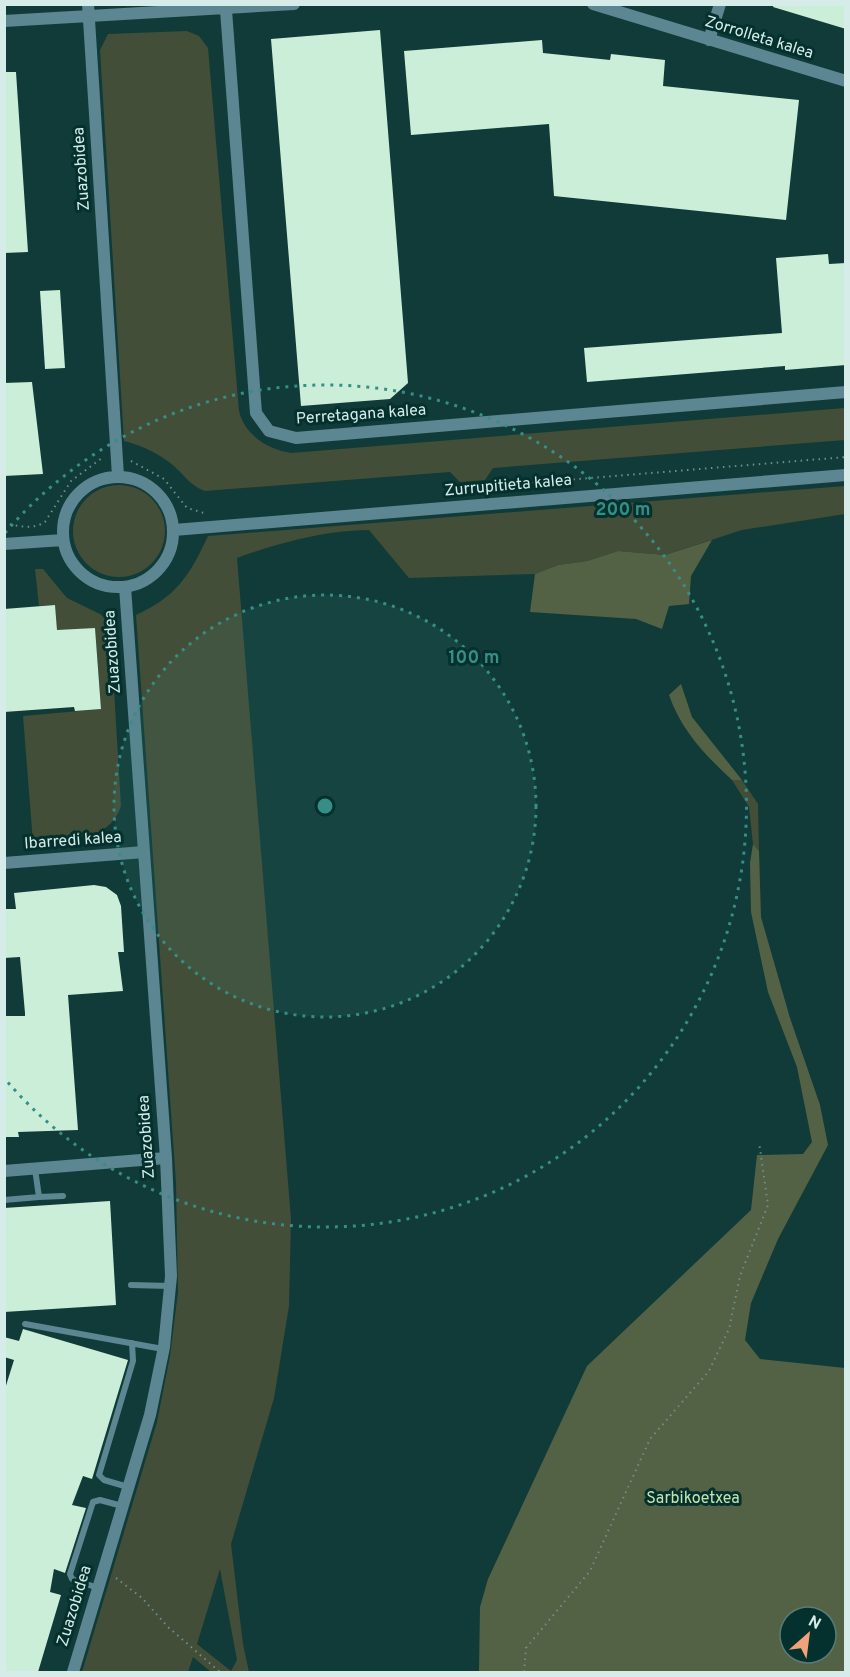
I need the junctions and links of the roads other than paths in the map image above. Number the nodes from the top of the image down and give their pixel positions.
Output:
1 (294, 4) edge
2 (593, 4) edge
3 (720, 4) edge
4 (89, 10) edge
5 (226, 10) junction
6 (4, 21) edge
7 (709, 40) junction
8 (846, 81) edge
9 (846, 392) edge
10 (118, 476) junction
11 (846, 476) edge
12 (174, 530) junction
13 (63, 540) junction
14 (4, 544) edge
15 (125, 587) junction
16 (144, 852) junction
17 (4, 863) edge
18 (166, 1158) junction
19 (35, 1168) junction
20 (4, 1171) edge
21 (63, 1196) dead end
22 (39, 1197) junction
23 (4, 1200) edge
24 (131, 1285) dead end
25 (170, 1286) junction
26 (25, 1324) dead end
27 (132, 1343) junction
28 (163, 1349) junction
29 (129, 1487) junction
30 (123, 1506) junction
31 (98, 1588) junction
32 (72, 1672) edge

1 - 5 street
2 - 7 street, Zorrolleta kalea
3 - 7 street
4 - 5 street
4 - 6 street
4 - 10 street, Zuazobidea
5 - 9 street, Perretagana kalea
7 - 8 street, Zorrolleta kalea
10 - 12 street
10 - 13 street
11 - 12 street, Zurrupitieta kalea
12 - 15 street
13 - 14 street
13 - 15 street
15 - 16 street, Zuazobidea
16 - 17 street, Ibarredi kalea
16 - 18 street, Zuazobidea
18 - 19 street
18 - 25 street, Zuazobidea
19 - 20 street
19 - 22 lane
21 - 22 lane
22 - 23 lane
24 - 25 lane
25 - 28 street, Zuazobidea
26 - 27 lane
27 - 28 lane
27 - 29 lane
28 - 29 street, Zuazobidea
29 - 30 street, Zuazobidea
30 - 31 street, Zuazobidea
30 - 31 lane
31 - 32 street, Zuazobidea

